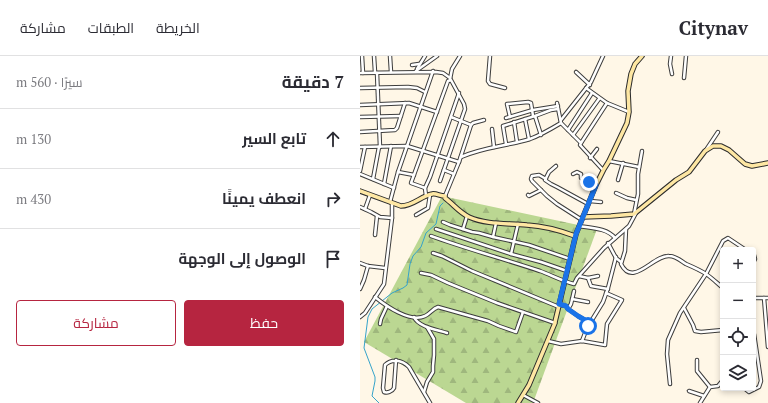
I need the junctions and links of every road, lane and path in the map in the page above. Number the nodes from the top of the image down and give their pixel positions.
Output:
1 (362, 56) edge
2 (374, 56) edge
3 (390, 56) edge
4 (425, 56) edge
5 (437, 56) edge
6 (460, 56) edge
7 (490, 56) edge
8 (603, 56) edge
9 (642, 56) edge
10 (671, 56) edge
11 (686, 56) edge
12 (420, 64) junction
13 (412, 65) dead end
14 (416, 71) junction
15 (433, 71) junction
16 (376, 72) junction
17 (391, 72) junction
18 (576, 72) dead end
19 (362, 73) edge
20 (672, 74) dead end
21 (684, 78) dead end
22 (450, 79) junction
23 (590, 85) junction
24 (360, 88) edge
25 (378, 88) junction
26 (505, 88) dead end
27 (586, 88) junction
28 (425, 92) junction
29 (459, 93) junction
30 (592, 93) junction
31 (599, 98) junction
32 (405, 103) junction
33 (607, 103) junction
34 (378, 104) junction
35 (360, 105) edge
36 (420, 106) junction
37 (558, 106) junction
38 (532, 111) junction
39 (437, 112) junction
40 (629, 112) junction
41 (401, 116) junction
42 (534, 116) junction
43 (360, 117) edge
44 (379, 117) junction
45 (451, 117) junction
46 (510, 117) junction
47 (506, 118) dead end
48 (525, 119) junction
49 (484, 120) dead end
50 (461, 121) junction
51 (514, 122) junction
52 (561, 122) junction
53 (471, 125) junction
54 (492, 129) dead end
55 (568, 130) junction
56 (379, 131) junction
57 (360, 132) edge
58 (718, 132) dead end
59 (541, 135) junction
60 (573, 135) junction
61 (529, 139) junction
62 (517, 142) junction
63 (581, 143) junction
64 (506, 144) junction
65 (391, 146) junction
66 (407, 146) junction
67 (494, 146) junction
68 (360, 147) edge
69 (365, 147) junction
70 (380, 147) junction
71 (597, 149) dead end
72 (423, 151) junction
73 (642, 151) dead end
74 (705, 151) junction
75 (438, 156) junction
76 (461, 157) junction
77 (590, 158) junction
78 (448, 159) junction
79 (609, 161) junction
80 (459, 162) junction
81 (622, 163) junction
82 (768, 163) edge
83 (556, 166) dead end
84 (639, 167) junction
85 (604, 169) junction
86 (444, 170) junction
87 (360, 172) edge
88 (398, 172) junction
89 (454, 174) junction
90 (573, 174) dead end
91 (414, 175) junction
92 (373, 179) junction
93 (546, 179) junction
94 (618, 180) dead end
95 (440, 181) dead end
96 (384, 184) junction
97 (596, 185) junction
98 (394, 188) junction
99 (425, 188) junction
100 (541, 190) junction
101 (360, 191) edge
102 (616, 193) dead end
103 (370, 195) junction
104 (528, 195) dead end
105 (428, 196) junction
106 (445, 196) junction
107 (636, 200) junction
108 (601, 202) dead end
109 (391, 203) junction
110 (588, 203) junction
111 (360, 207) edge
112 (365, 209) junction
113 (635, 212) junction
114 (416, 215) dead end
115 (377, 216) junction
116 (467, 216) junction
117 (392, 218) junction
118 (582, 218) junction
119 (443, 222) dead end
120 (496, 223) junction
121 (518, 224) junction
122 (579, 226) junction
123 (436, 229) dead end
124 (463, 229) junction
125 (626, 229) junction
126 (375, 235) dead end
127 (431, 236) dead end
128 (575, 236) junction
129 (493, 238) junction
130 (615, 238) junction
131 (514, 242) junction
132 (608, 244) junction
133 (742, 247) edge
134 (433, 253) dead end
135 (511, 254) junction
136 (616, 257) junction
137 (570, 259) junction
138 (621, 262) junction
139 (360, 263) edge
140 (368, 266) junction
141 (385, 268) junction
142 (567, 271) junction
143 (421, 273) dead end
144 (706, 274) junction
145 (579, 276) junction
146 (598, 276) dead end
147 (588, 278) junction
148 (565, 281) junction
149 (720, 286) edge
150 (360, 288) edge
151 (608, 289) junction
152 (574, 291) dead end
153 (606, 293) junction
154 (375, 297) junction
155 (756, 298) edge
156 (764, 298) junction
157 (768, 298) edge
158 (572, 299) junction
159 (588, 302) dead end
160 (387, 306) junction
161 (559, 306) junction
162 (684, 308) junction
163 (568, 309) junction
164 (523, 312) junction
165 (360, 316) edge
166 (414, 317) junction
167 (555, 323) junction
168 (590, 323) junction
169 (380, 324) dead end
170 (428, 327) junction
171 (720, 330) edge
172 (447, 333) dead end
173 (548, 341) junction
174 (582, 341) junction
175 (756, 347) edge
176 (768, 347) edge
177 (396, 360) junction
178 (696, 360) dead end
179 (670, 384) dead end
180 (720, 384) edge
181 (710, 387) junction
182 (756, 388) edge
183 (689, 391) dead end
184 (424, 393) junction
185 (523, 395) junction
186 (704, 396) junction
187 (430, 403) edge
188 (518, 403) edge
189 (538, 403) edge
190 (700, 403) edge

1 - 19 street
2 - 16 street
3 - 17 street
4 - 12 street
5 - 14 street
6 - 22 street
7 - 26 street
8 - 23 street
9 - 40 main road
10 - 20 street
11 - 21 street
12 - 13 street
12 - 14 street
14 - 15 street
14 - 17 street
15 - 22 street
15 - 28 street
16 - 17 street
16 - 19 street
16 - 25 street
18 - 23 street
22 - 29 street
22 - 39 street
23 - 27 street
24 - 25 street
25 - 28 street
25 - 34 street
27 - 30 street
27 - 52 street
28 - 36 street
29 - 45 street
29 - 50 street
30 - 31 street
30 - 55 street
31 - 33 street
31 - 60 street
32 - 34 street
32 - 36 street
32 - 41 street
33 - 40 street
33 - 63 street
34 - 35 street
34 - 44 street
36 - 39 street
36 - 66 street
37 - 38 street
37 - 42 street
37 - 52 street
38 - 42 street
38 - 46 street
38 - 46 street
39 - 72 street
40 - 79 main road
41 - 44 street
41 - 56 street
42 - 48 street
42 - 59 street
43 - 44 street
44 - 56 street
45 - 50 street
45 - 75 street
46 - 47 street
48 - 51 street
48 - 61 street
49 - 53 street
50 - 53 street
50 - 78 street
51 - 62 street
51 - 64 street
52 - 55 street
52 - 59 street
53 - 76 street
54 - 67 street
55 - 60 street
56 - 57 street
56 - 70 street
58 - 74 street
59 - 61 street
60 - 63 street
61 - 62 street
62 - 64 street
63 - 77 street
64 - 67 street
65 - 66 street
65 - 70 street
65 - 96 street
66 - 72 street
66 - 88 street
67 - 76 street
68 - 69 street
69 - 70 street
69 - 87 street
70 - 92 street
71 - 77 street
72 - 75 street
72 - 91 street
73 - 84 street
74 - 82 main road
74 - 113 main road
75 - 78 street
75 - 99 street
76 - 80 street
77 - 85 street
78 - 80 street
78 - 86 street
79 - 81 street
79 - 85 main road
80 - 89 street
81 - 84 street
81 - 94 street
83 - 93 street
84 - 107 street
85 - 97 main road
86 - 89 street
86 - 95 street
87 - 92 street
88 - 91 street
88 - 98 street
89 - 106 street
90 - 97 street
91 - 99 street
92 - 96 street
93 - 100 street
93 - 110 street
96 - 98 street
97 - 110 main road
98 - 109 street
99 - 105 street
100 - 104 street
100 - 118 street
101 - 103 main road
102 - 107 street
103 - 109 main road
103 - 112 street
105 - 106 main road
105 - 109 main road
105 - 114 street
106 - 116 main road
107 - 113 street
108 - 110 street
109 - 117 street
110 - 118 main road
111 - 112 street
112 - 115 street
113 - 118 main road
113 - 125 street
115 - 117 street
115 - 126 street
116 - 120 main road
116 - 124 street
117 - 141 street
118 - 122 main road
119 - 124 street
120 - 121 main road
120 - 129 street
121 - 128 main road
121 - 131 street
122 - 128 main road
122 - 130 street
123 - 135 street
124 - 129 street
125 - 130 street
125 - 138 street
127 - 148 street
128 - 137 main road
129 - 131 street
130 - 132 street
131 - 135 street
131 - 137 street
132 - 136 street
132 - 145 street
133 - 144 street
134 - 161 street
135 - 142 street
136 - 138 street
136 - 151 street
137 - 142 main road
138 - 144 street
139 - 140 street
140 - 141 street
140 - 150 street
141 - 154 street
142 - 148 main road
143 - 164 street
144 - 149 street
144 - 162 street
145 - 147 street
145 - 148 street
146 - 147 street
147 - 151 street
148 - 161 main road
151 - 153 street
152 - 158 street
153 - 168 street
153 - 174 street
154 - 160 street
154 - 165 street
155 - 156 street
156 - 157 street
156 - 176 street
158 - 159 street
158 - 163 street
160 - 166 street
160 - 169 street
161 - 163 street
161 - 167 main road
162 - 171 street
162 - 179 street
163 - 168 street
164 - 166 street
164 - 167 street
166 - 170 street
167 - 173 main road
168 - 174 street
170 - 172 street
170 - 184 street
173 - 174 street
173 - 185 main road
175 - 182 street
177 - 177 street
177 - 184 street
178 - 181 street
180 - 181 street
181 - 186 street
183 - 186 street
184 - 187 street
185 - 188 main road
185 - 189 street
186 - 190 street

